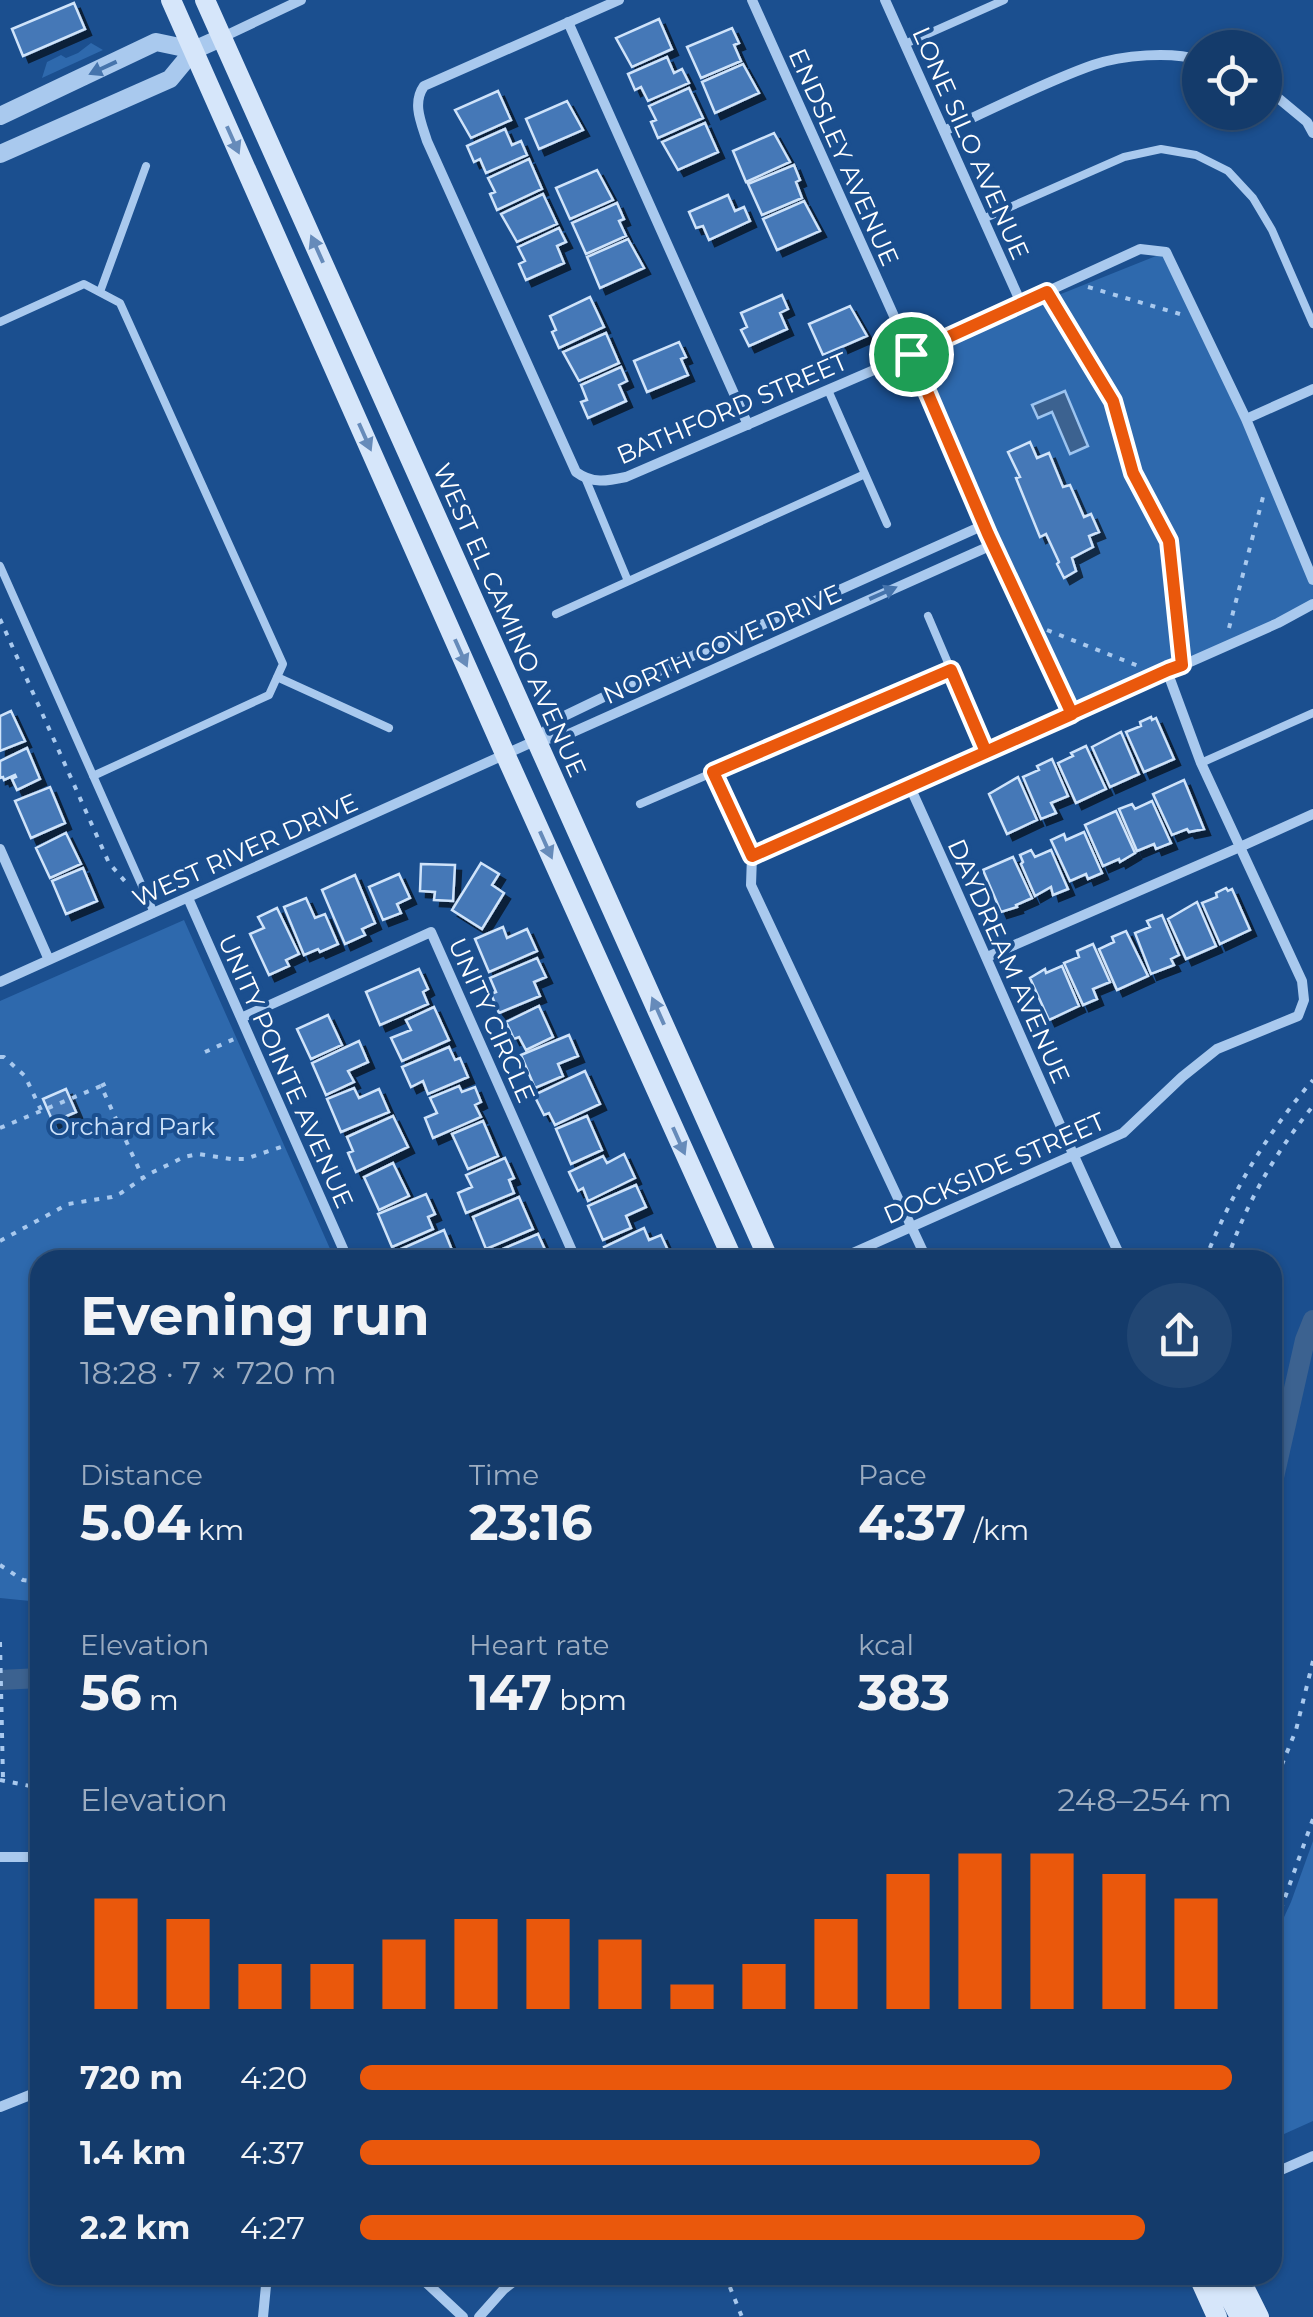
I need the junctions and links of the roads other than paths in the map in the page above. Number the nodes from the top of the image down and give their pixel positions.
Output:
1 (171, 0) edge
2 (205, 0) edge
3 (301, 0) edge
4 (619, 0) edge
5 (752, 0) edge
6 (885, 0) edge
7 (1004, 0) edge
8 (568, 22) junction
9 (223, 38) junction
10 (905, 44) junction
11 (194, 50) junction
12 (1182, 55) edge
13 (1282, 101) edge
14 (0, 116) edge
15 (944, 131) junction
16 (1313, 133) edge
17 (0, 154) edge
18 (146, 166) dead end
19 (983, 219) junction
20 (100, 292) junction
21 (1021, 303) junction
22 (0, 322) edge
23 (1313, 324) edge
24 (911, 354) junction
25 (828, 390) junction
26 (1313, 390) edge
27 (1246, 419) junction
28 (748, 424) junction
29 (865, 474) junction
30 (586, 480) junction
31 (887, 524) dead end
32 (984, 525) junction
33 (992, 544) junction
34 (0, 566) edge
35 (1313, 580) edge
36 (628, 582) junction
37 (1313, 604) edge
38 (556, 614) dead end
39 (928, 616) dead end
40 (951, 670) junction
41 (1163, 672) junction
42 (277, 677) junction
43 (1313, 713) edge
44 (1072, 714) junction
45 (388, 728) dead end
46 (537, 740) junction
47 (986, 752) junction
48 (506, 756) junction
49 (1202, 763) junction
50 (713, 772) junction
51 (93, 776) junction
52 (910, 787) junction
53 (640, 804) dead end
54 (1313, 814) edge
55 (1240, 847) junction
56 (0, 850) edge
57 (752, 856) junction
58 (188, 898) junction
59 (154, 913) junction
60 (988, 957) junction
61 (49, 960) junction
62 (0, 982) edge
63 (241, 1018) junction
64 (1072, 1155) junction
65 (912, 1226) junction
66 (344, 1250) edge
67 (572, 1250) edge
68 (728, 1250) edge
69 (765, 1250) edge
70 (859, 1250) edge
71 (923, 1250) edge
72 (1117, 1250) edge
73 (30, 1856) edge
74 (0, 1857) edge
75 (30, 2095) edge
76 (0, 2107) edge
77 (1313, 2156) edge
78 (1282, 2170) edge
79 (266, 2285) edge
80 (429, 2285) edge
81 (509, 2285) edge
82 (1203, 2285) edge
83 (1223, 2285) edge
84 (1243, 2285) edge
85 (263, 2317) edge
86 (463, 2317) edge
87 (479, 2317) edge
88 (1218, 2317) edge
89 (1240, 2317) edge
90 (1260, 2317) edge

1 - 11 main road
2 - 9 main road, WEST EL CAMINO AVENUE
3 - 9 street
4 - 8 street
5 - 24 street, ENDSLEY AVENUE
6 - 10 street, LONE SILO AVENUE
7 - 10 lane
8 - 28 street
8 - 30 street
9 - 11 street
46 -> 9 main road, WEST EL CAMINO AVENUE
10 - 15 street, LONE SILO AVENUE
11 -> 14 street
11 - 17 street
11 -> 48 main road
12 - 15 street
13 - 16 street
15 - 19 street, LONE SILO AVENUE
18 - 20 lane
19 - 21 street, LONE SILO AVENUE
19 - 23 lane
20 - 22 lane
20 - 42 lane
21 - 24 street, BATHFORD STREET
21 - 27 street, BATHFORD STREET
24 - 25 street, BATHFORD STREET
24 - 32 street, ENDSLEY AVENUE
25 - 28 street, BATHFORD STREET
25 - 29 lane
26 - 27 street
27 - 35 street
28 - 30 street, BATHFORD STREET
29 - 31 lane
29 - 36 lane
30 - 36 lane
32 - 33 street, ENDSLEY AVENUE
32 - 46 street, NORTH COVE DRIVE
33 - 44 street, ENDSLEY AVENUE
46 -> 33 street, NORTH COVE DRIVE
34 - 51 lane
36 - 38 lane
37 - 41 street
39 - 40 lane
40 - 47 lane
40 - 50 lane
41 - 44 street
41 - 49 street
42 - 45 lane
42 - 51 lane
43 - 49 lane
44 - 47 street
46 - 48 street, WEST RIVER DRIVE
69 -> 46 main road, WEST EL CAMINO AVENUE
47 - 52 street
48 - 58 street, WEST RIVER DRIVE
48 -> 68 main road
49 - 55 street
50 - 53 lane
50 - 57 lane
51 - 59 lane
52 - 57 street
52 - 60 street, DAYDREAM AVENUE
54 - 55 street
55 - 60 street
55 - 64 street, DOCKSIDE STREET
56 - 61 street
57 - 65 street
58 - 59 street, WEST RIVER DRIVE
58 - 63 street, UNITY POINTE AVENUE
59 - 61 street, WEST RIVER DRIVE
60 - 64 street, DAYDREAM AVENUE
61 - 62 street, WEST RIVER DRIVE
63 - 66 street, UNITY POINTE AVENUE
63 - 67 street, UNITY CIRCLE
64 - 65 street, DOCKSIDE STREET
64 - 72 street, DAYDREAM AVENUE
65 - 70 street, DOCKSIDE STREET
65 - 71 street
73 - 74 street
75 - 76 street
77 - 78 street
79 - 85 street
80 - 86 street
81 - 87 street
82 - 88 main road
83 - 89 main road
84 - 90 main road

